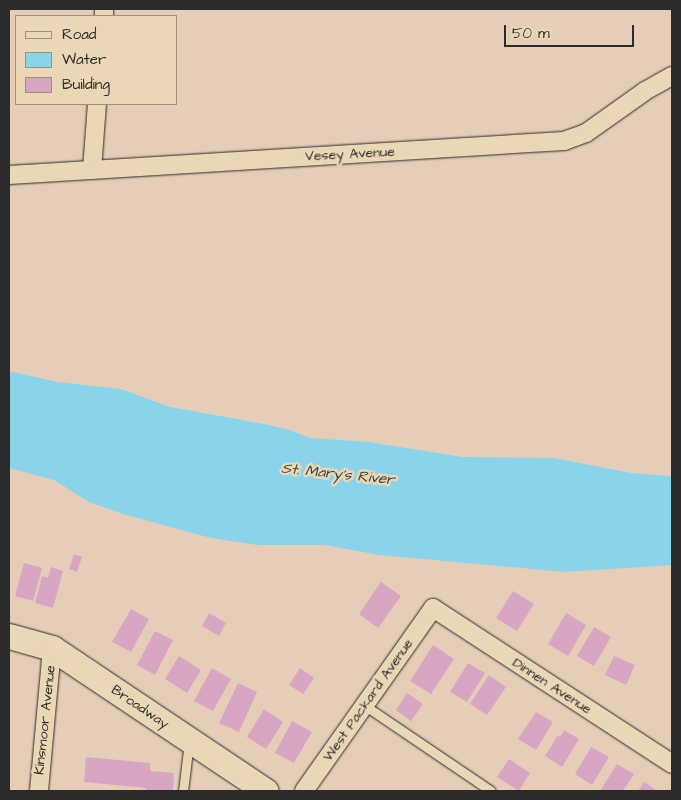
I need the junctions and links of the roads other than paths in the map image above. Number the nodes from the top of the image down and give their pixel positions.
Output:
1 (672, 76) edge
2 (97, 105) edge
3 (92, 170) junction
4 (9, 175) edge
5 (432, 608) joint
6 (9, 636) edge
7 (52, 648) junction
8 (364, 705) junction
9 (189, 740) junction
10 (672, 764) edge
11 (39, 791) edge
12 (183, 791) edge
13 (266, 791) edge
14 (304, 791) edge
15 (490, 791) edge

1 - 3 street, Vesey Avenue
2 - 3 street
3 - 4 street, Vesey Avenue
5 - 8 street, West Packard Avenue
5 - 10 street, Dinnen Avenue
6 - 7 main road, Broadway
7 - 9 main road, Broadway
7 - 11 street, Kinsmoor Avenue
8 - 14 street, West Packard Avenue
8 - 15 lane
9 - 12 lane
9 - 13 main road, Broadway

